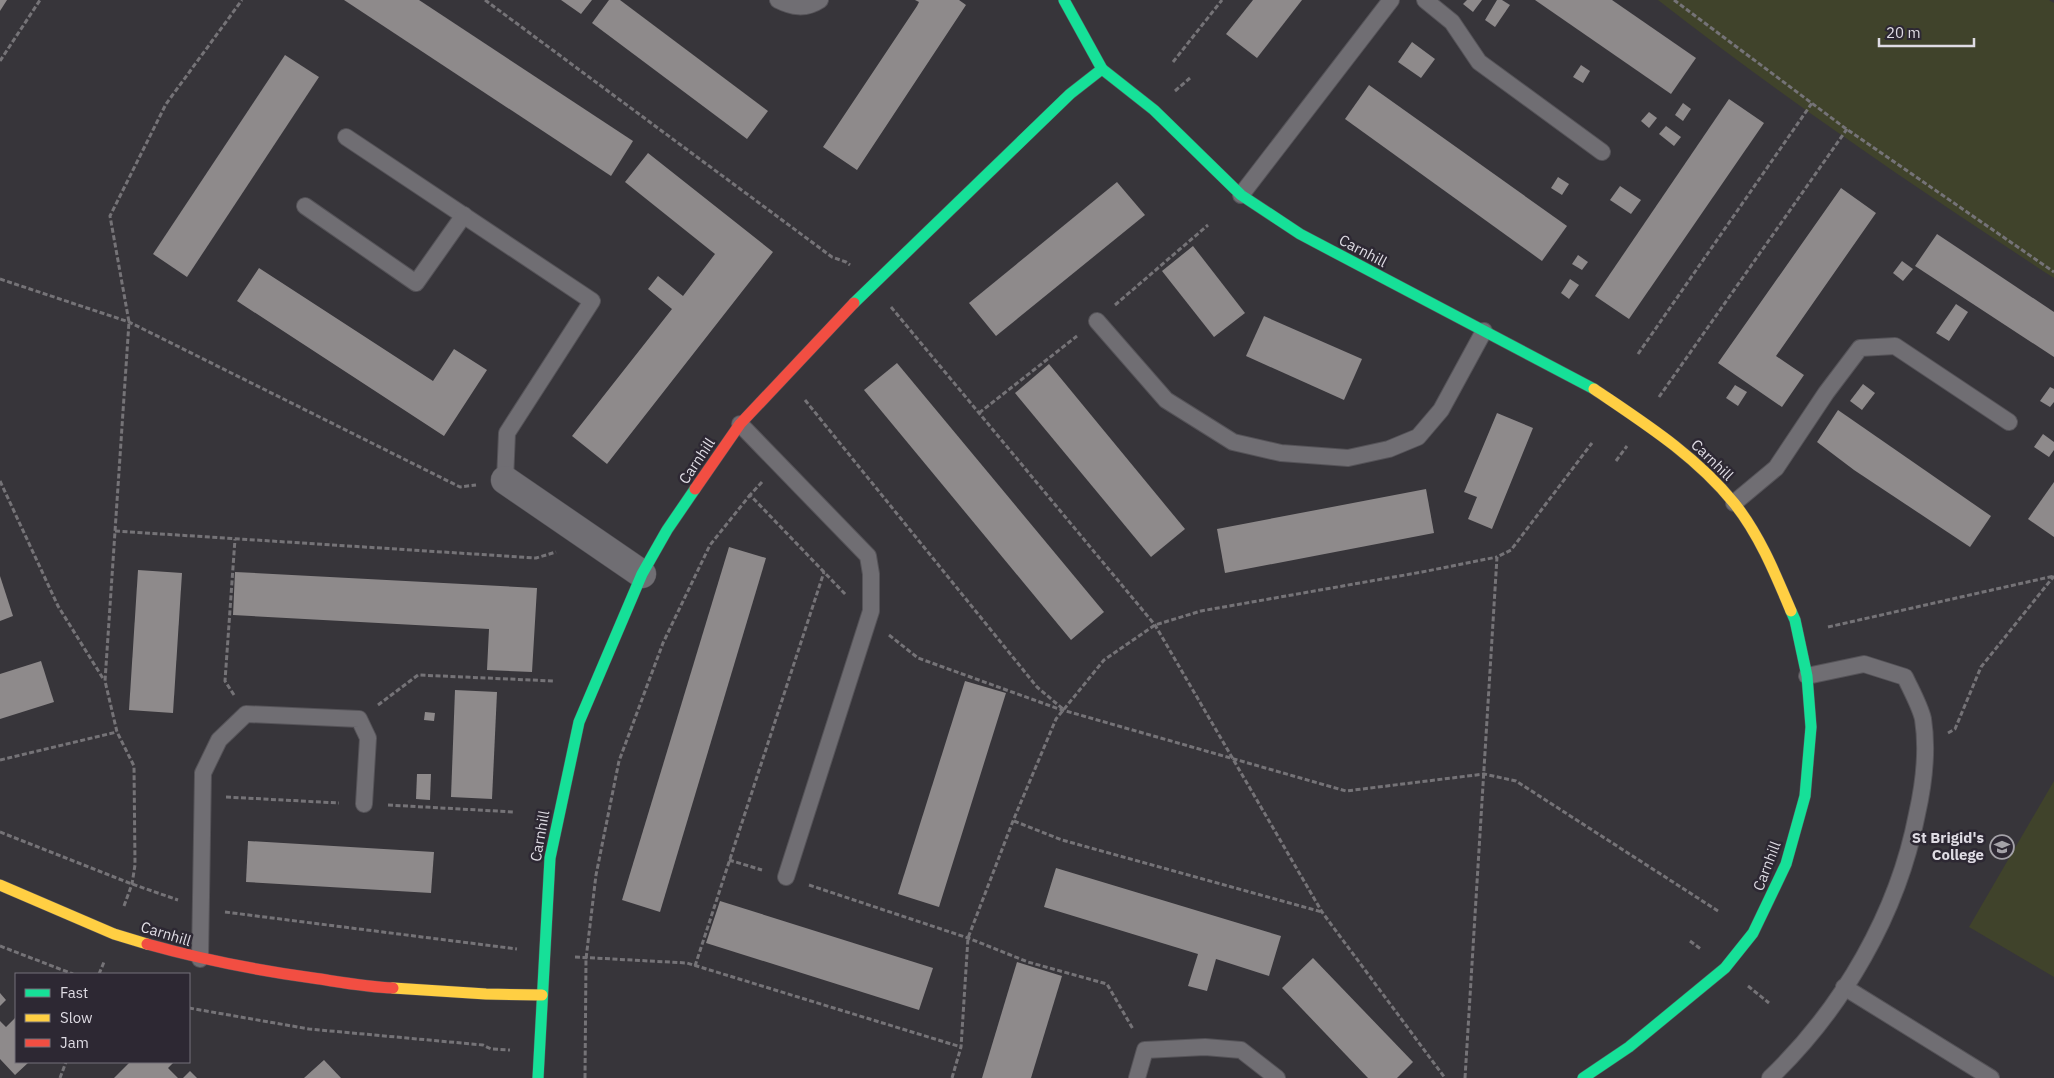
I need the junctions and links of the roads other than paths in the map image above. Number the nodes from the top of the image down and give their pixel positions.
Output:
1 (778, 0) edge
2 (820, 0) edge
3 (1064, 0) edge
4 (1391, 0) edge
5 (1425, 0) edge
6 (1102, 69) junction
7 (346, 137) dead end
8 (1602, 152) dead end
9 (1241, 195) junction
10 (305, 206) dead end
11 (464, 216) junction
12 (1096, 321) dead end
13 (1484, 331) junction
14 (2008, 422) dead end
15 (740, 424) junction
16 (505, 480) joint
17 (1734, 503) junction
18 (642, 574) junction
19 (1807, 676) junction
20 (364, 804) dead end
21 (786, 877) road end
22 (0, 885) edge
23 (200, 959) junction
24 (1844, 987) junction
25 (542, 995) junction
26 (538, 1078) edge
27 (1137, 1078) edge
28 (1277, 1078) edge
29 (1583, 1078) edge
30 (1770, 1078) edge
31 (1991, 1078) edge

1 - 2 lane
3 - 6 street, Carnhill
4 - 9 lane
5 - 8 lane
6 - 9 street, Carnhill
6 - 15 street, Carnhill
7 - 11 lane
9 - 13 street, Carnhill
10 - 11 lane
11 - 16 lane
12 - 13 lane
13 - 17 street, Carnhill
14 - 17 lane
15 - 18 street, Carnhill
15 - 21 lane
16 - 18 street
17 - 19 street, Carnhill
18 - 25 street, Carnhill
19 - 24 lane
19 - 29 street, Carnhill
20 - 23 lane
22 - 23 street, Carnhill
23 - 25 street, Carnhill
24 - 30 lane
24 - 31 lane
25 - 26 street, Carnhill
27 - 28 lane

